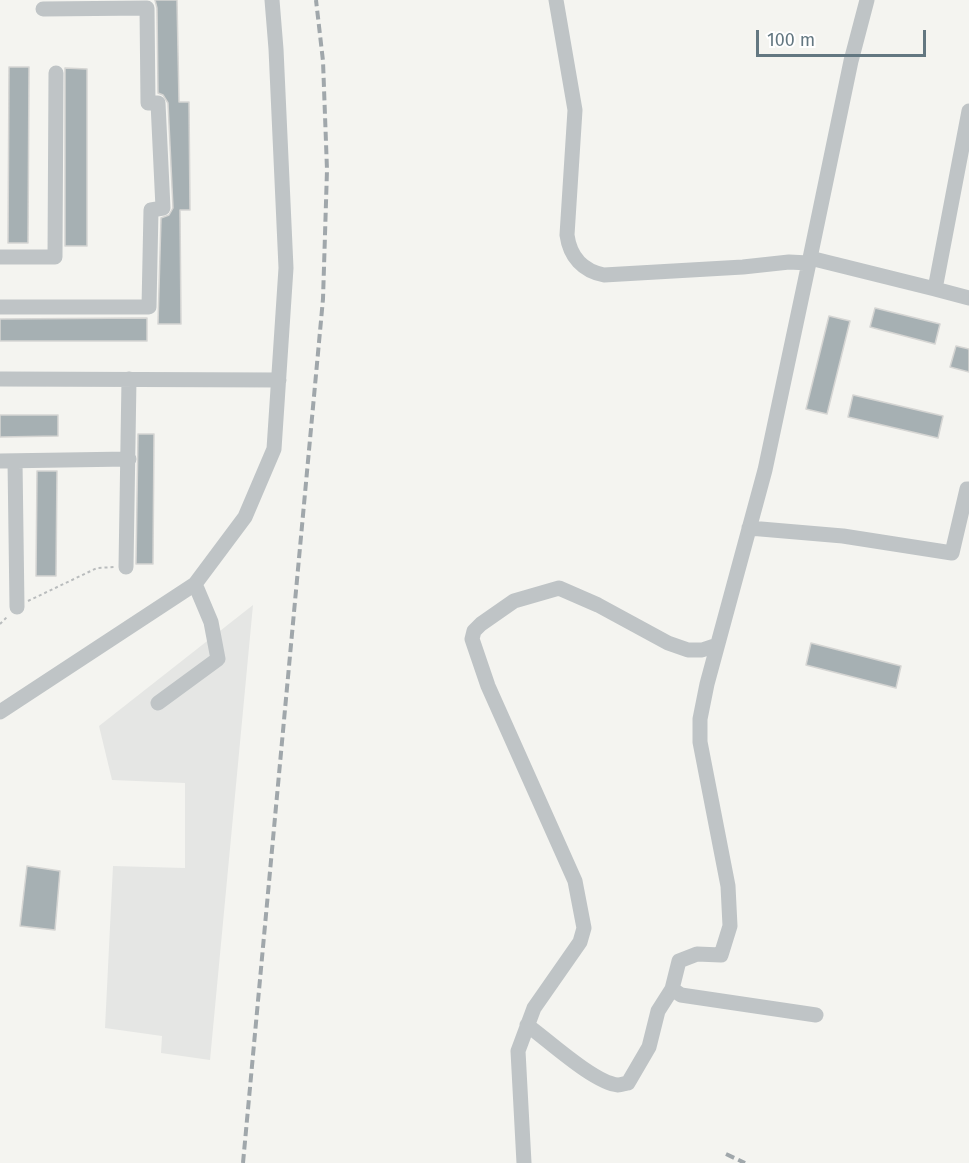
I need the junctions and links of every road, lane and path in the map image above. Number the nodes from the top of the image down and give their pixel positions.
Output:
1 (272, 0) edge
2 (556, 0) edge
3 (867, 0) edge
4 (43, 9) dead end
5 (56, 73) dead end
6 (969, 111) edge
7 (0, 257) edge
8 (809, 261) junction
9 (934, 289) junction
10 (969, 298) edge
11 (0, 307) edge
12 (0, 379) edge
13 (129, 379) junction
14 (279, 380) junction
15 (129, 459) junction
16 (8, 461) edge
17 (969, 489) edge
18 (748, 528) junction
19 (126, 567) joint
20 (195, 584) junction
21 (17, 607) junction
22 (0, 624) edge
23 (717, 645) junction
24 (158, 703) dead end
25 (0, 712) edge
26 (672, 989) junction
27 (816, 1015) dead end
28 (527, 1025) junction
29 (524, 1163) edge

1 - 14 street
2 - 8 street
3 - 8 street
4 - 11 street
5 - 7 street
6 - 9 street
8 - 9 street
8 - 18 street
9 - 10 street
12 - 13 street
13 - 14 street
13 - 15 street
14 - 20 street
15 - 16 street
15 - 19 street
16 - 21 street
17 - 18 street
18 - 23 street
19 - 21 path
20 - 24 street
20 - 25 street
21 - 22 path
23 - 26 street
23 - 28 street
26 - 27 street
26 - 28 street
28 - 29 street

